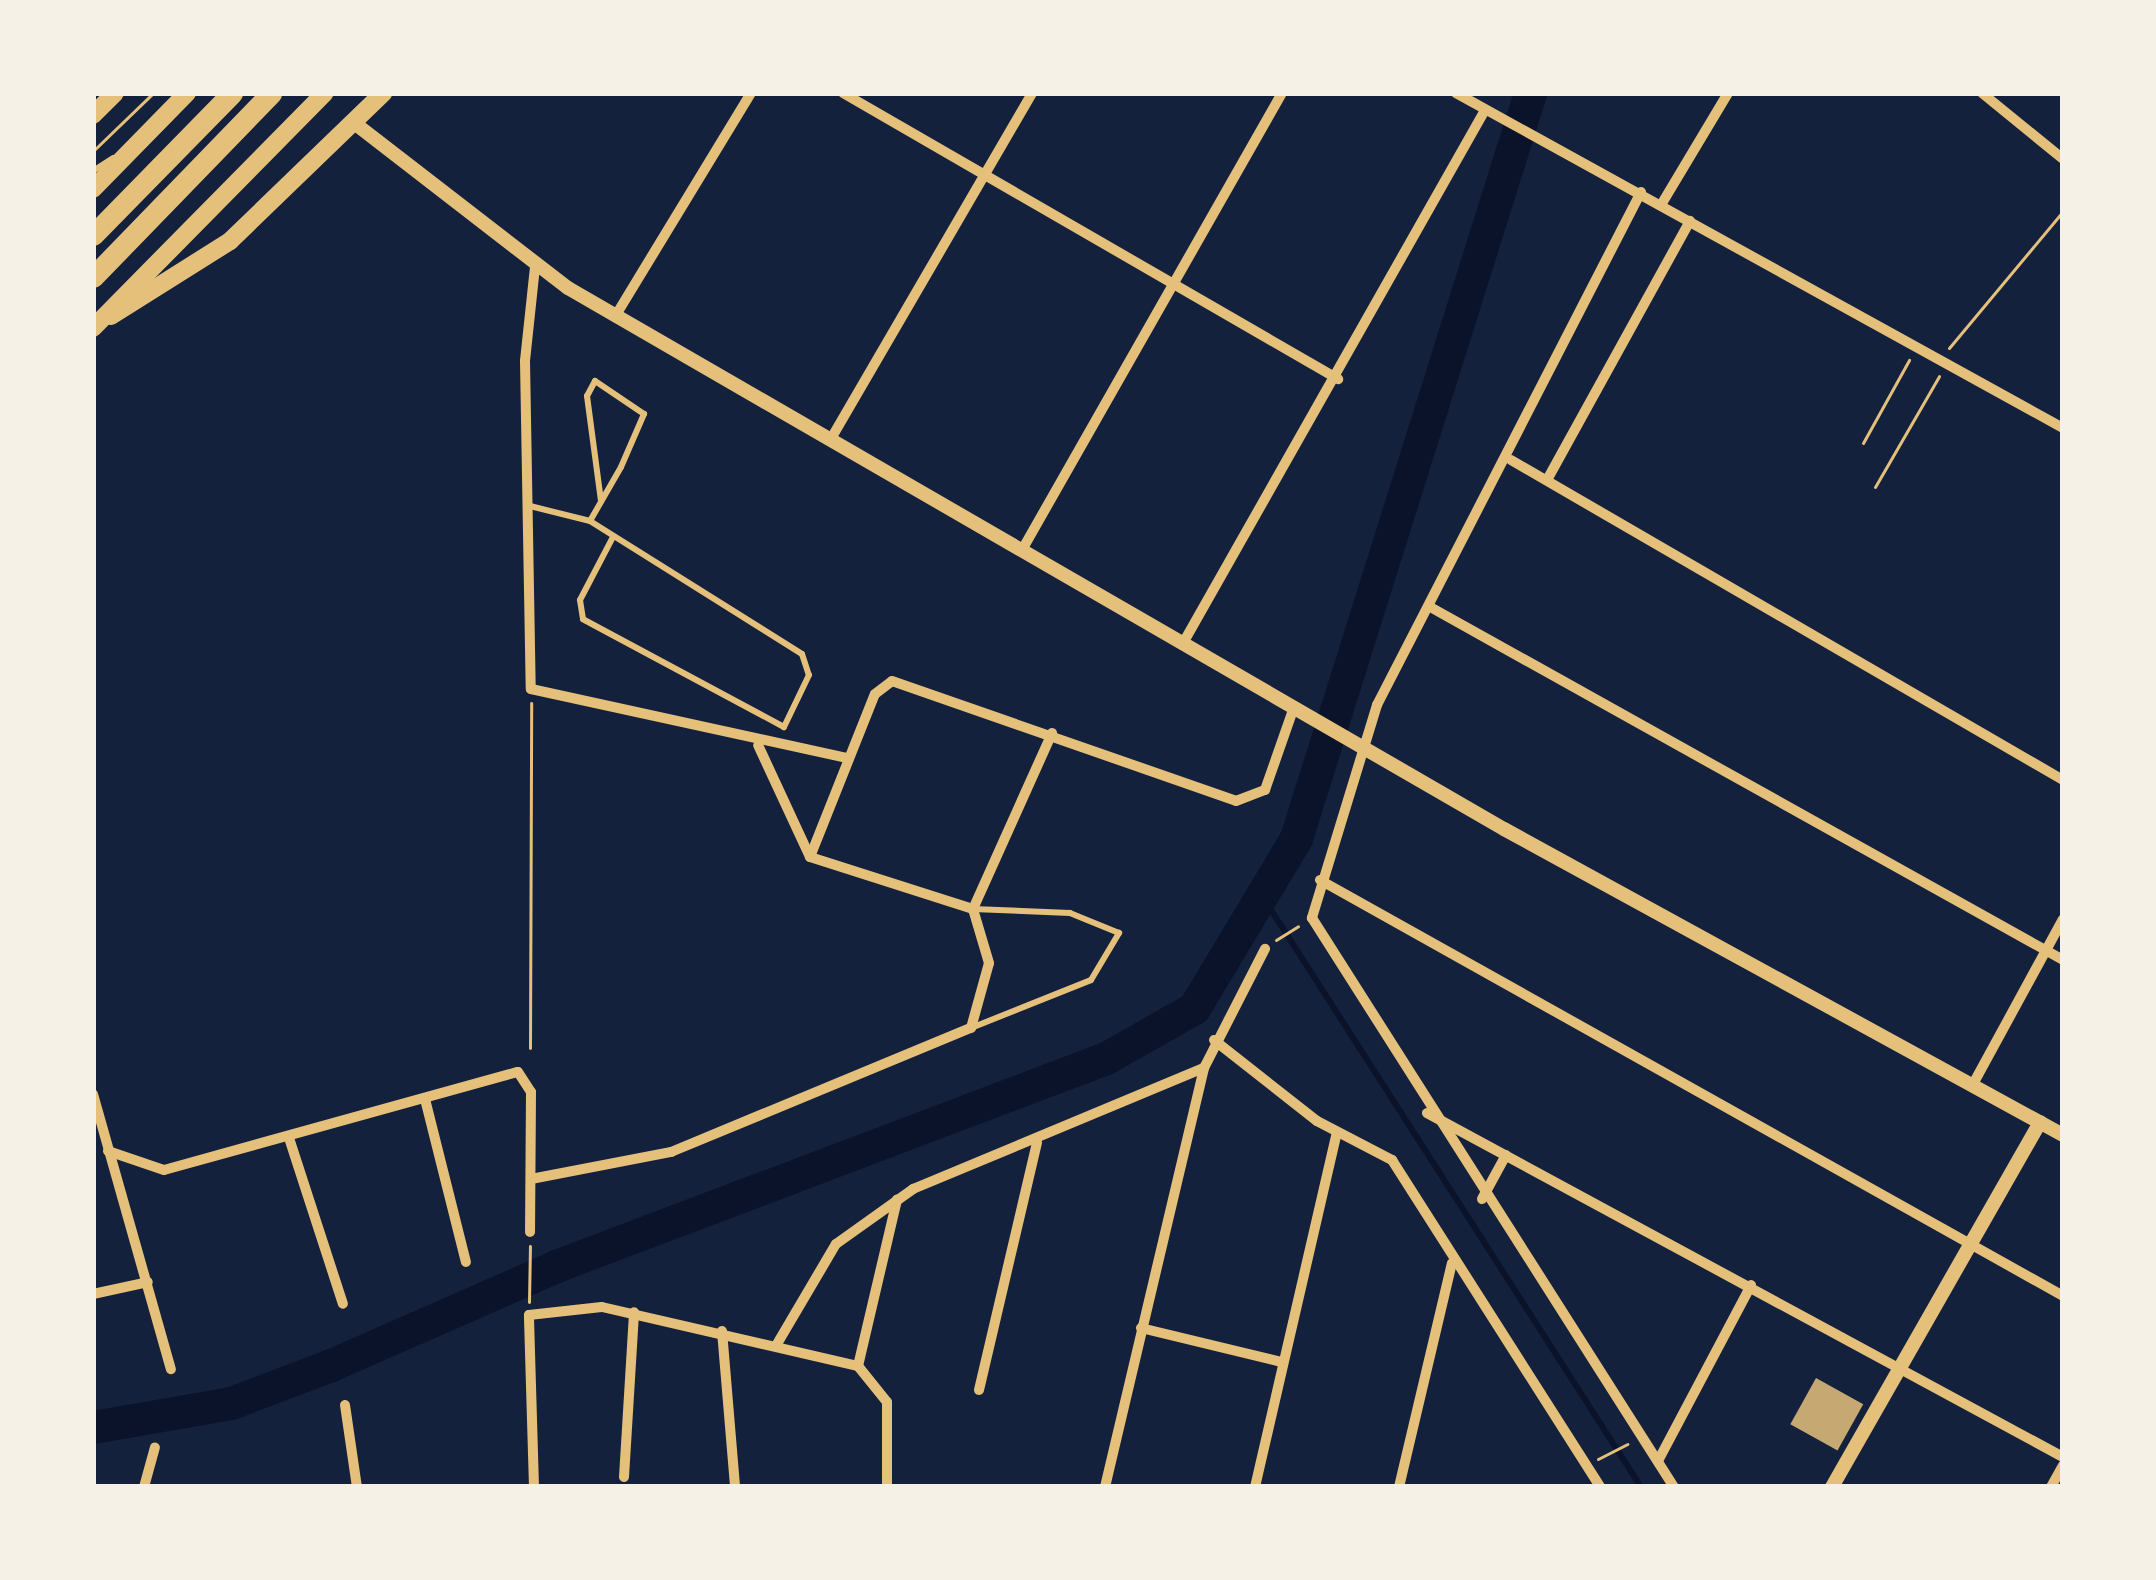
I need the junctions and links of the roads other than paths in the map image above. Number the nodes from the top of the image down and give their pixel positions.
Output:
1 (115, 93) edge
2 (187, 93) edge
3 (232, 93) edge
4 (271, 93) edge
5 (325, 93) edge
6 (383, 93) edge
7 (751, 93) edge
8 (843, 93) edge
9 (1032, 93) edge
10 (1282, 93) edge
11 (1456, 93) edge
12 (1728, 93) edge
13 (1982, 93) edge
14 (1485, 110) junction
15 (93, 115) edge
16 (353, 122) junction
17 (141, 140) junction
18 (2063, 159) edge
19 (93, 171) edge
20 (985, 176) junction
21 (93, 189) edge
22 (1641, 192) junction
23 (1661, 205) junction
24 (1690, 221) junction
25 (93, 236) edge
26 (535, 267) junction
27 (93, 277) edge
28 (1176, 287) junction
29 (616, 315) junction
30 (95, 326) edge
31 (1338, 379) junction
32 (2063, 428) edge
33 (832, 437) junction
34 (1511, 460) junction
35 (1547, 480) junction
36 (601, 501) junction
37 (528, 506) junction
38 (590, 521) junction
39 (613, 537) junction
40 (1022, 550) junction
41 (1432, 608) junction
42 (1182, 644) junction
43 (1294, 707) junction
44 (1052, 734) junction
45 (758, 745) junction
46 (1364, 747) junction
47 (848, 758) junction
48 (2063, 780) edge
49 (810, 857) junction
50 (1320, 880) junction
51 (974, 909) junction
52 (2063, 919) edge
53 (1265, 949) dead end
54 (2045, 950) junction
55 (2063, 960) edge
56 (971, 1028) junction
57 (1214, 1040) junction
58 (1204, 1068) junction
59 (1972, 1086) junction
60 (93, 1094) edge
61 (425, 1100) junction
62 (1425, 1112) junction
63 (2040, 1122) junction
64 (1337, 1132) junction
65 (2063, 1135) edge
66 (290, 1142) junction
67 (1037, 1143) junction
68 (108, 1151) junction
69 (1506, 1155) junction
70 (531, 1179) junction
71 (1482, 1198) junction
72 (897, 1200) junction
73 (530, 1232) dead end
74 (1970, 1245) junction
75 (466, 1262) dead end
76 (1452, 1262) junction
77 (148, 1282) junction
78 (1750, 1285) junction
79 (93, 1294) edge
80 (2063, 1296) edge
81 (343, 1304) dead end
82 (634, 1312) junction
83 (1141, 1328) junction
84 (722, 1331) junction
85 (777, 1344) junction
86 (1282, 1362) junction
87 (1900, 1364) junction
88 (858, 1366) junction
89 (171, 1369) dead end
90 (979, 1390) dead end
91 (345, 1405) dead end
92 (155, 1447) dead end
93 (1658, 1461) junction
94 (2063, 1461) edge
95 (624, 1478) dead end
96 (143, 1487) edge
97 (357, 1487) edge
98 (535, 1487) edge
99 (736, 1487) edge
100 (887, 1487) edge
101 (1105, 1487) edge
102 (1256, 1487) edge
103 (1399, 1487) edge
104 (1600, 1487) edge
105 (1674, 1487) edge
106 (1832, 1487) edge
107 (2050, 1487) edge

1 - 15 main road
2 - 17 main road
3 - 25 highway
4 - 27 highway
5 - 30 main road
6 - 16 main road
7 - 29 street
8 - 20 street
9 - 20 street
10 - 28 street
11 - 14 street
12 - 23 street
13 - 18 street
14 - 22 street
14 - 31 street
16 - 26 street
16 - 30 main road
17 - 19 lane
17 - 21 main road
20 - 28 street
20 - 33 street
22 - 23 street
22 - 34 street
23 - 24 street
24 - 32 street
24 - 35 street
26 - 29 street
26 - 37 street
28 - 31 street
28 - 40 street
29 - 33 street
31 - 42 street
33 - 40 street
34 - 35 street
34 - 41 street
35 - 48 street
36 - 36 lane
36 - 38 lane
37 - 38 lane
37 - 45 street
38 - 39 lane
39 - 39 lane
40 - 42 street
41 - 46 street
41 - 54 street
42 - 43 street
43 - 44 street
43 - 46 street
44 - 47 street
44 - 51 street
45 - 47 street
45 - 49 street
46 - 50 street
46 - 59 street
47 - 49 street
49 - 51 street
50 - 62 street
50 - 74 street
51 - 56 street
51 - 56 lane
52 - 54 street
53 - 57 street
54 - 55 street
54 - 59 street
56 - 70 street
57 - 58 street
57 - 64 street
58 - 67 street
58 - 83 street
59 - 63 street
60 - 68 street
61 - 66 street
61 - 70 street
61 - 75 street
62 - 69 street
62 - 71 street
63 - 65 street
63 - 74 street
64 - 76 street
64 - 86 street
66 - 68 street
66 - 81 street
67 - 72 street
67 - 90 street
68 - 77 street
69 - 71 street
69 - 78 street
70 - 73 street
71 - 93 street
72 - 85 street
72 - 88 street
74 - 80 street
74 - 87 street
76 - 103 street
76 - 104 street
77 - 79 street
77 - 89 street
78 - 87 street
78 - 93 street
82 - 84 street
82 - 95 street
82 - 98 street
83 - 86 street
83 - 101 street
84 - 85 street
84 - 99 street
85 - 88 street
86 - 102 street
87 - 94 street
87 - 106 street
88 - 100 street
91 - 97 street
92 - 96 street
93 - 105 street
94 - 107 street

